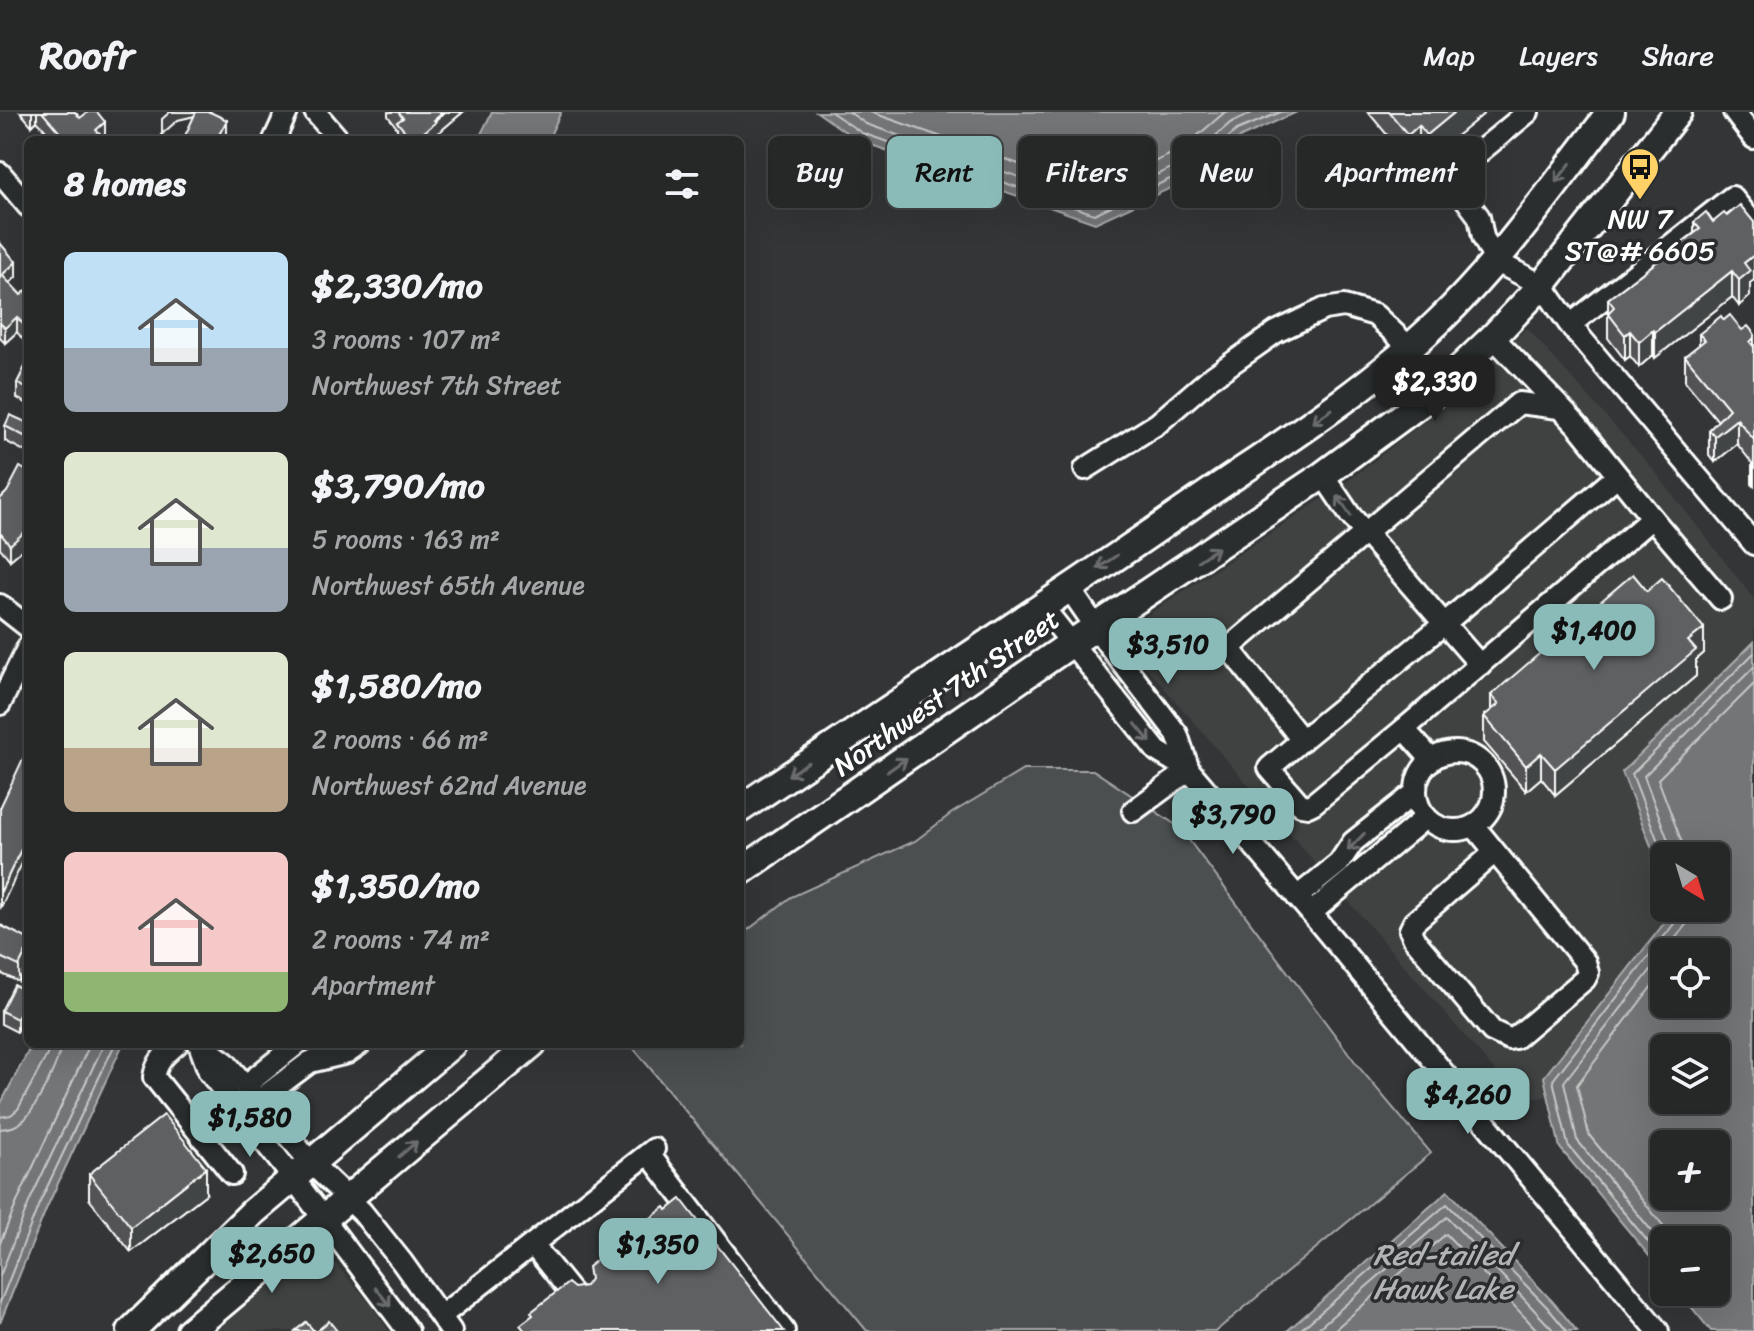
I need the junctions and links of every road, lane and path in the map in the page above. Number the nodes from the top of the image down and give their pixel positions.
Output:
1 (287, 112) edge
2 (315, 112) edge
3 (1528, 112) edge
4 (1611, 112) edge
5 (1678, 112) edge
6 (1734, 112) edge
7 (276, 136) edge
8 (336, 136) edge
9 (1754, 138) edge
10 (0, 173) edge
11 (24, 201) edge
12 (1754, 224) edge
13 (1495, 261) junction
14 (1542, 285) junction
15 (1570, 325) junction
16 (1493, 337) junction
17 (1410, 348) junction
18 (1559, 408) junction
19 (1085, 469) dead end
20 (1323, 475) junction
21 (1617, 476) junction
22 (1652, 518) junction
23 (1366, 534) junction
24 (1754, 544) edge
25 (1069, 588) junction
26 (1721, 599) dead end
27 (0, 605) edge
28 (1042, 606) junction
29 (24, 624) edge
30 (1444, 624) junction
31 (1096, 627) junction
32 (1072, 643) junction
33 (24, 660) edge
34 (1480, 665) junction
35 (0, 704) edge
36 (1404, 729) junction
37 (1302, 740) junction
38 (1432, 760) junction
39 (1189, 770) junction
40 (1416, 792) junction
41 (744, 806) edge
42 (1133, 811) dead end
43 (1426, 817) junction
44 (1474, 826) junction
45 (1495, 852) junction
46 (744, 869) edge
47 (1297, 897) junction
48 (1311, 913) junction
49 (172, 1048) edge
50 (200, 1048) edge
51 (205, 1048) edge
52 (293, 1048) edge
53 (354, 1048) edge
54 (447, 1048) edge
55 (527, 1048) edge
56 (318, 1051) edge
57 (252, 1093) junction
58 (239, 1112) junction
59 (203, 1139) junction
60 (303, 1172) junction
61 (232, 1174) dead end
62 (348, 1199) junction
63 (323, 1220) junction
64 (533, 1245) junction
65 (578, 1301) edge
66 (446, 1324) edge
67 (131, 1331) edge
68 (190, 1331) edge
69 (408, 1331) edge
70 (784, 1331) edge
71 (1658, 1331) edge

1 - 7 street
2 - 8 street
3 - 13 street
4 -> 13 main road, Northwest 7th Street
5 - 14 main road, Northwest 7th Street
6 - 9 street
10 - 11 street
12 - 15 street
13 - 14 street
13 - 17 main road, Northwest 7th Street
14 - 15 street
14 - 16 main road, Northwest 7th Street
15 - 24 street
16 - 18 street
16 - 20 main road, Northwest 7th Street
17 - 19 street
17 -> 25 main road, Northwest 7th Street
18 - 21 street
18 - 23 street
23 -> 20 street
31 -> 20 main road, Northwest 7th Street
21 - 22 street
21 - 30 street
22 - 26 street
22 - 34 street
23 - 30 street
23 - 37 street
25 - 28 main road, Northwest 7th Street
25 - 31 street
27 - 29 street
28 - 32 street
28 -> 41 main road, Northwest 7th Street
30 - 34 street
30 - 37 street
31 - 32 main road, Northwest 7th Street
31 - 39 street
32 -> 39 street
46 -> 32 main road, Northwest 7th Street
33 - 35 street
34 - 36 street
36 - 37 street
36 - 38 street
38 - 40 street
38 - 44 street
39 - 42 street
39 - 47 street
40 - 43 street
40 -> 47 street
43 - 44 street
43 - 48 street
44 - 45 street
45 - 45 street
47 - 48 street
48 - 71 street
49 - 59 street
50 - 58 street
51 - 57 street
52 - 57 street
53 - 56 street
54 - 60 main road
62 -> 55 main road
56 - 57 street
57 - 60 street
58 - 59 street
58 - 60 street
59 - 61 street
60 - 62 street
60 - 63 street
60 - 67 main road
62 - 63 main road
62 - 66 street
63 - 68 main road
63 -> 69 street
64 - 65 street
64 - 66 street
64 - 70 street

